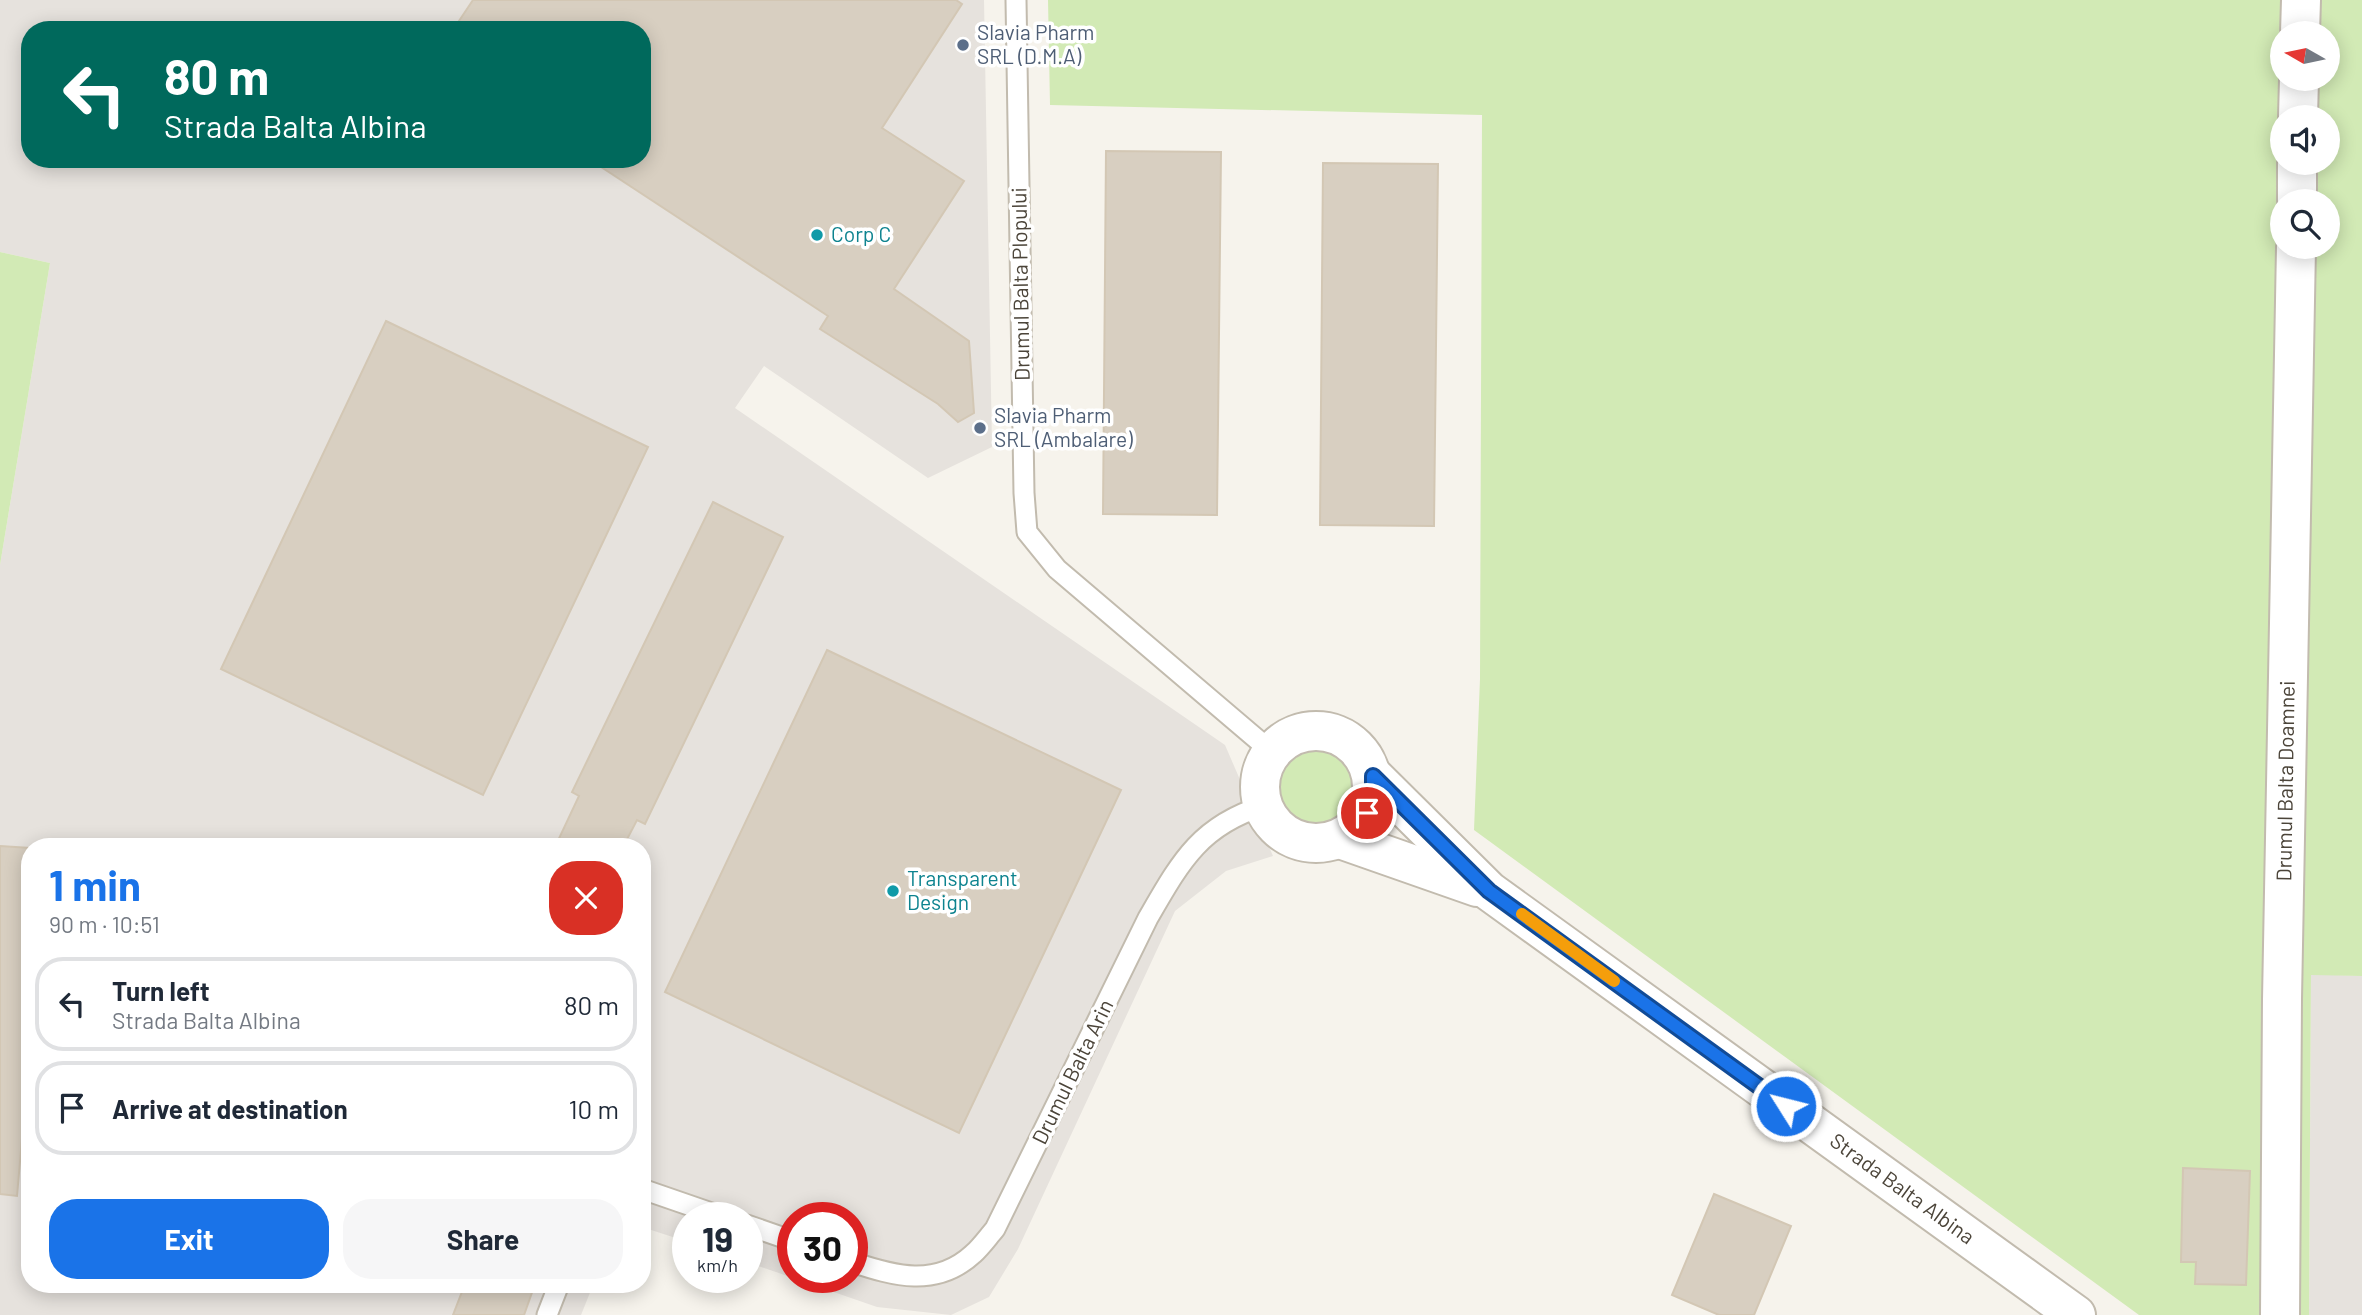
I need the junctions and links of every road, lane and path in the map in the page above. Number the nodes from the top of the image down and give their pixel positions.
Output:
1 (1016, 0) edge
2 (2301, 0) edge
3 (2300, 21) edge
4 (2296, 259) edge
5 (1272, 752) junction
6 (1373, 776) junction
7 (1262, 806) junction
8 (1340, 839) junction
9 (1489, 891) junction
10 (651, 1192) edge
11 (680, 1202) edge
12 (868, 1267) edge
13 (556, 1293) edge
14 (547, 1315) edge
15 (2076, 1315) edge
16 (2280, 1315) edge

1 - 5 lane, Drumul Balta Plopului
2 - 3 street
4 - 16 street, Drumul Balta Doamnei
5 - 6 street, Strada Balta Albina
5 - 7 street
6 - 8 street
6 - 9 street, Strada Balta Albina
7 - 8 street, Strada Balta Albina
7 - 12 lane, Drumul Balta Arin
8 - 9 street, Strada Balta Albina
9 - 15 street, Strada Balta Albina
10 - 11 lane
13 - 14 lane

